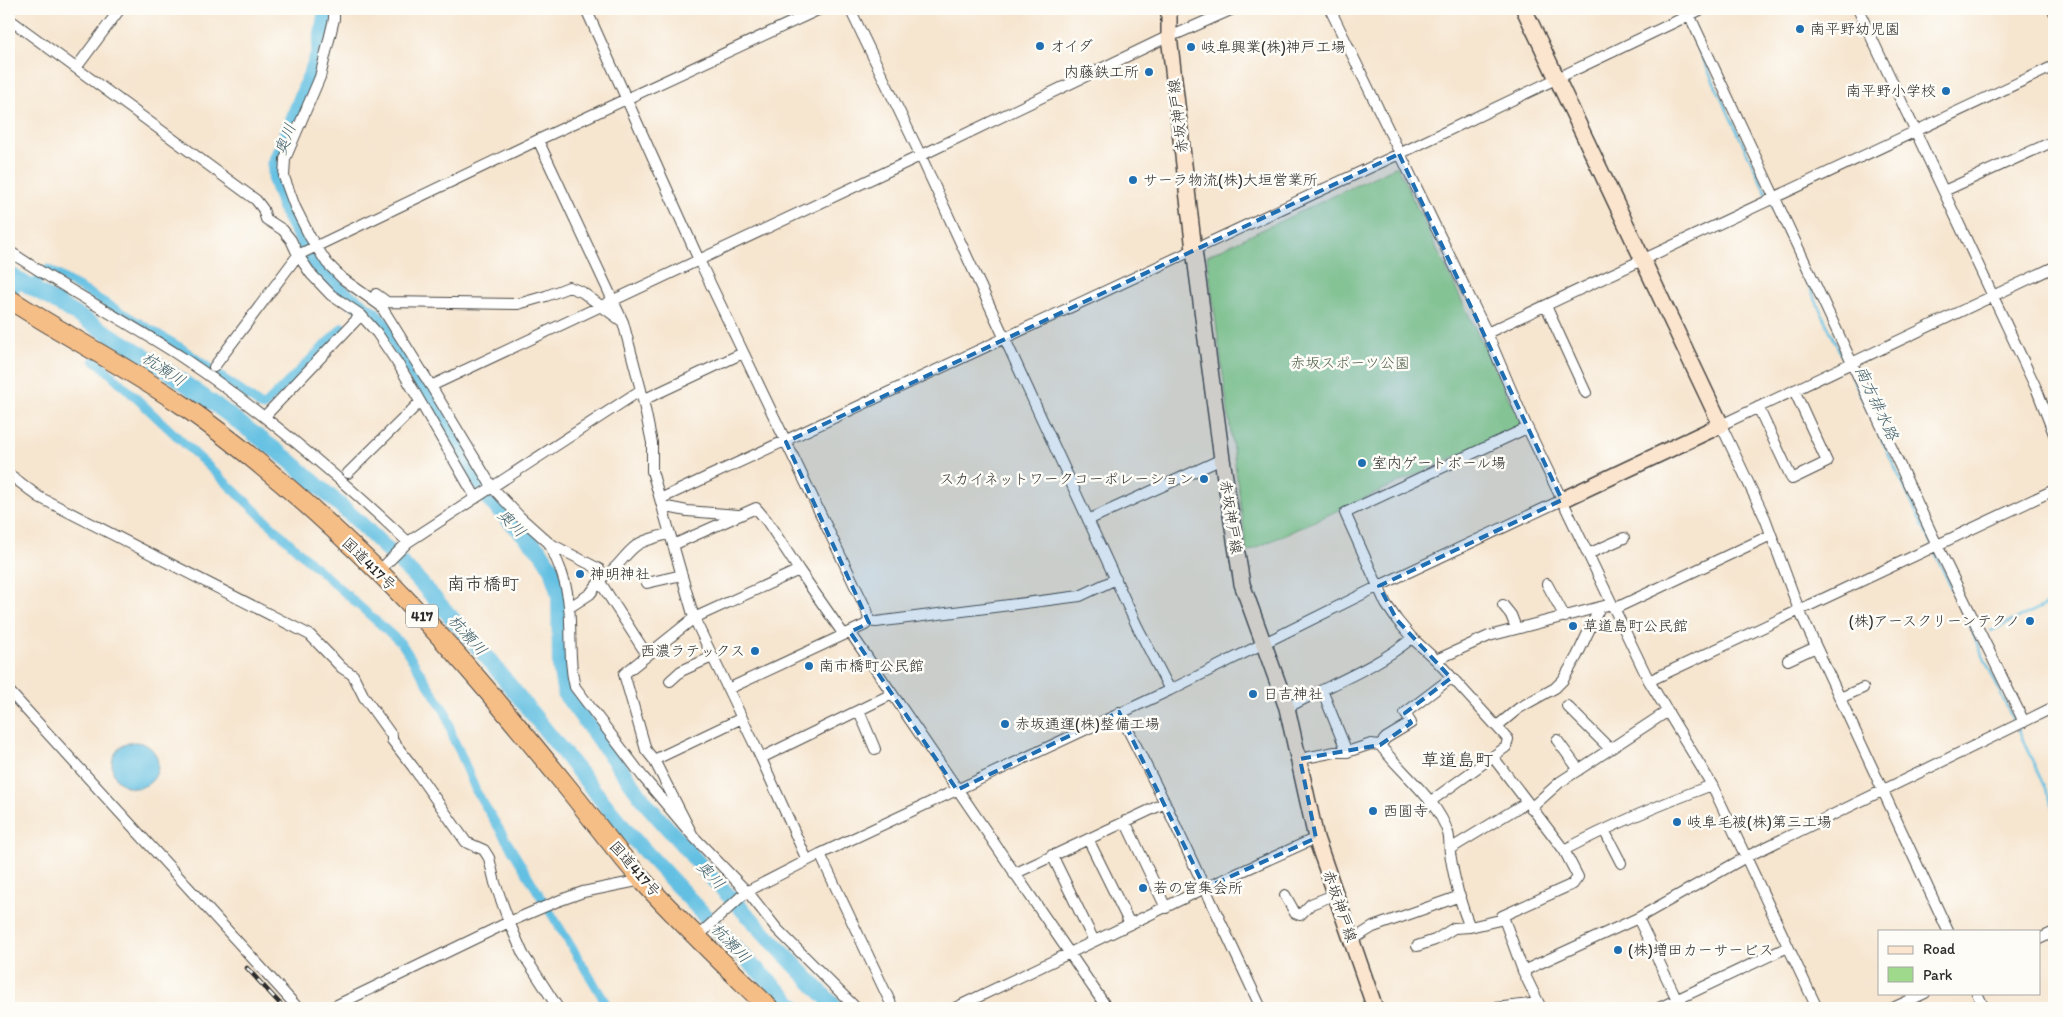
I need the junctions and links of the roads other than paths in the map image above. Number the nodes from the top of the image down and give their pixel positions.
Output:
1 (120, 9) edge
2 (334, 9) edge
3 (586, 9) edge
4 (820, 9) edge
5 (850, 9) edge
6 (1169, 9) edge
7 (1233, 9) edge
8 (1330, 9) edge
9 (1524, 9) edge
10 (1702, 9) edge
11 (1858, 9) edge
12 (1688, 13) edge
13 (9, 19) edge
14 (1169, 36) junction
15 (2054, 66) edge
16 (76, 68) junction
17 (1556, 78) junction
18 (626, 99) junction
19 (1915, 131) junction
20 (538, 140) junction
21 (2054, 141) edge
22 (1399, 154) junction
23 (920, 156) junction
24 (1944, 192) junction
25 (1774, 197) junction
26 (314, 246) junction
27 (1194, 250) junction
28 (9, 251) edge
29 (298, 255) junction
30 (1642, 259) junction
31 (699, 260) junction
32 (2054, 267) edge
33 (369, 296) junction
34 (1993, 296) junction
35 (9, 299) edge
36 (613, 300) junction
37 (601, 306) junction
38 (1546, 306) junction
39 (361, 315) junction
40 (623, 322) junction
41 (1486, 333) junction
42 (1004, 339) junction
43 (743, 353) junction
44 (1848, 364) junction
45 (214, 367) dead end
46 (431, 386) junction
47 (1794, 390) junction
48 (1586, 394) dead end
49 (642, 395) junction
50 (420, 402) junction
51 (1758, 408) junction
52 (265, 416) junction
53 (1721, 425) junction
54 (1527, 428) junction
55 (2054, 434) edge
56 (786, 442) junction
57 (1222, 458) junction
58 (348, 473) dead end
59 (9, 474) edge
60 (491, 488) junction
61 (2054, 490) edge
62 (476, 498) junction
63 (1562, 500) junction
64 (661, 502) junction
65 (741, 515) junction
66 (1088, 520) junction
67 (670, 533) junction
68 (1771, 535) junction
69 (1624, 538) dead end
70 (406, 544) junction
71 (549, 544) junction
72 (673, 545) junction
73 (1933, 547) junction
74 (1588, 554) junction
75 (380, 570) junction
76 (799, 570) junction
77 (682, 575) junction
78 (1116, 579) junction
79 (601, 580) junction
80 (647, 583) dead end
81 (1547, 584) dead end
82 (1379, 586) junction
83 (1503, 605) dead end
84 (1613, 606) junction
85 (570, 607) junction
86 (1600, 607) junction
87 (1799, 610) junction
88 (1565, 617) junction
89 (694, 618) junction
90 (869, 621) junction
91 (1516, 628) junction
92 (847, 634) junction
93 (1412, 638) junction
94 (1263, 643) junction
95 (1816, 647) junction
96 (647, 655) junction
97 (712, 657) junction
98 (1436, 660) junction
99 (1788, 660) dead end
100 (1451, 678) junction
101 (670, 681) dead end
102 (1649, 681) junction
103 (1863, 688) dead end
104 (728, 689) junction
105 (1170, 690) junction
106 (1322, 690) junction
107 (9, 691) edge
108 (892, 694) junction
109 (1840, 698) junction
110 (1567, 706) dead end
111 (2054, 707) edge
112 (1288, 708) junction
113 (859, 711) junction
114 (1668, 711) junction
115 (1119, 712) junction
116 (742, 718) junction
117 (2023, 723) junction
118 (1497, 726) junction
119 (1557, 740) dead end
120 (1380, 745) junction
121 (875, 749) dead end
122 (1610, 749) junction
123 (1347, 752) junction
124 (1493, 757) junction
125 (762, 758) junction
126 (1300, 759) junction
127 (654, 760) junction
128 (1579, 770) junction
129 (1712, 785) junction
130 (957, 790) junction
131 (1884, 790) junction
132 (1431, 800) junction
133 (1165, 802) junction
134 (1529, 805) junction
135 (1125, 821) junction
136 (1604, 830) junction
137 (692, 836) junction
138 (1088, 838) junction
139 (1316, 838) junction
140 (1450, 849) junction
141 (1564, 850) junction
142 (820, 854) junction
143 (1052, 855) junction
144 (1746, 857) junction
145 (807, 860) junction
146 (1621, 863) dead end
147 (1014, 874) junction
148 (642, 880) junction
149 (1205, 888) junction
150 (1285, 894) dead end
151 (1336, 894) junction
152 (742, 895) junction
153 (1460, 896) junction
154 (1166, 908) junction
155 (1638, 918) junction
156 (1504, 919) junction
157 (509, 922) junction
158 (1130, 924) junction
159 (1470, 927) junction
160 (1948, 930) edge
161 (2054, 932) edge
162 (699, 934) junction
163 (2040, 939) edge
164 (1352, 940) junction
165 (1094, 941) junction
166 (1417, 946) dead end
167 (1788, 946) junction
168 (1068, 954) junction
169 (1523, 971) junction
170 (1923, 994) edge
171 (1977, 994) edge
172 (975, 1004) edge
173 (1679, 1004) edge
174 (1540, 1006) edge
175 (298, 1008) edge
176 (331, 1008) edge
177 (558, 1008) edge
178 (769, 1008) edge
179 (856, 1008) edge
180 (893, 1008) edge
181 (955, 1008) edge
182 (1107, 1008) edge
183 (1261, 1008) edge
184 (1375, 1008) edge
185 (1495, 1008) edge
186 (1659, 1008) edge
187 (1817, 1008) edge
188 (1894, 1008) edge
189 (1984, 1008) edge

1 - 16 street
2 - 26 street
3 - 18 street
4 - 18 street
5 - 23 street
6 - 14 main road, 赤坂神戸線
7 - 14 street
8 - 22 street
9 - 17 main road
10 - 12 street
11 - 19 street
12 - 17 street
12 - 25 street
13 - 16 street
14 - 23 street
14 - 27 main road, 赤坂神戸線
15 - 19 street
16 - 29 street
17 - 22 street
17 - 30 main road
18 - 20 street
18 - 31 street
19 - 24 street
19 - 25 street
20 - 26 street
20 - 36 street
21 - 24 street
22 - 27 street
22 - 41 street
23 - 31 street
23 - 42 street
24 - 34 street
25 - 30 street
25 - 44 street
26 - 29 street
26 - 33 street
27 - 42 street
27 - 57 main road, 赤坂神戸線
28 - 52 street
29 - 39 street
29 - 45 street
30 - 38 street
30 - 53 main road
31 - 36 street
31 - 43 street
32 - 34 street
33 - 37 street
33 - 46 street
34 - 44 street
34 - 55 street
35 - 75 highway, 国道417号 / 417
36 - 37 street
36 - 40 street
37 - 40 street
37 - 46 street
38 - 41 street
38 - 48 street
39 - 50 street
39 - 52 street
40 - 49 street
41 - 54 street
42 - 56 street
42 - 66 street
43 - 49 street
43 - 56 street
44 - 47 street
44 - 73 street
46 - 60 street
47 - 51 street
47 - 51 street
49 - 60 street
49 - 64 street
50 - 58 street
50 - 62 street
51 - 53 street
52 - 70 street
53 - 63 main road
53 - 68 street
54 - 63 street
54 - 82 street
56 - 64 street
56 - 90 street
57 - 66 street
57 - 94 main road, 赤坂神戸線
59 - 157 street
60 - 62 street
60 - 71 street
61 - 73 street
62 - 70 street
63 - 74 street
63 - 82 street
64 - 65 street
64 - 67 street
65 - 72 street
65 - 76 street
66 - 78 street
67 - 72 street
67 - 79 street
68 - 84 street
68 - 87 street
69 - 74 street
70 - 75 street
71 - 79 street
71 - 85 street
72 - 77 street
73 - 87 street
73 - 117 street
74 - 84 street
75 - 148 highway, 国道417号 / 417
76 - 89 street
76 - 92 street
77 - 80 street
77 - 89 street
78 - 90 street
78 - 105 street
79 - 85 street
79 - 96 street
81 - 88 street
82 - 93 street
82 - 94 street
83 - 91 street
84 - 86 street
84 - 102 street
85 - 137 street
86 - 88 street
86 - 118 street
87 - 95 street
87 - 102 street
88 - 91 street
89 - 96 street
89 - 97 street
90 - 92 street
91 - 98 street
92 - 104 street
92 - 108 street
93 - 98 street
93 - 106 street
94 - 105 street
94 - 112 main road, 赤坂神戸線
95 - 99 street
95 - 109 street
96 - 127 street
97 - 101 street
97 - 104 street
98 - 100 street
100 - 118 street
100 - 120 street
102 - 114 street
103 - 109 street
104 - 116 street
105 - 115 street
106 - 112 street
106 - 123 street
107 - 175 street
108 - 113 street
108 - 130 street
109 - 131 street
110 - 122 street
111 - 117 street
112 - 126 main road, 赤坂神戸線
113 - 121 street
113 - 125 street
114 - 122 street
114 - 129 street
115 - 130 street
115 - 133 street
116 - 125 street
116 - 127 street
117 - 131 street
118 - 124 street
119 - 128 street
120 - 123 street
120 - 132 street
122 - 128 street
123 - 126 street
124 - 132 street
124 - 134 street
125 - 145 street
126 - 139 main road, 赤坂神戸線
127 - 137 street
128 - 134 street
129 - 136 street
129 - 144 street
130 - 142 street
130 - 147 street
131 - 144 street
131 - 160 street
132 - 140 street
133 - 135 street
133 - 149 street
134 - 140 street
134 - 141 street
135 - 138 street
135 - 154 street
136 - 141 street
136 - 146 street
137 - 152 street
138 - 143 street
138 - 158 street
139 - 149 street
139 - 151 main road, 赤坂神戸線
140 - 153 street
141 - 156 street
142 - 145 street
142 - 180 street
143 - 147 street
143 - 165 street
144 - 155 street
144 - 167 street
145 - 152 street
147 - 168 street
148 - 157 street
148 - 162 highway, 国道417号 / 417
149 - 154 street
149 - 183 street
150 - 151 street
151 - 164 main road, 赤坂神戸線
152 - 162 street
152 - 179 street
153 - 159 street
153 - 164 street
154 - 158 street
155 - 169 street
155 - 173 street
156 - 159 street
156 - 169 street
157 - 176 street
157 - 177 street
158 - 165 street
159 - 166 street
161 - 163 street
162 - 178 highway, 国道417号 / 417
164 - 184 main road, 赤坂神戸線
165 - 168 street
167 - 173 street
167 - 187 street
168 - 172 street
168 - 182 street
169 - 174 street
170 - 188 street
171 - 189 street
172 - 181 street
173 - 186 street
174 - 185 street

